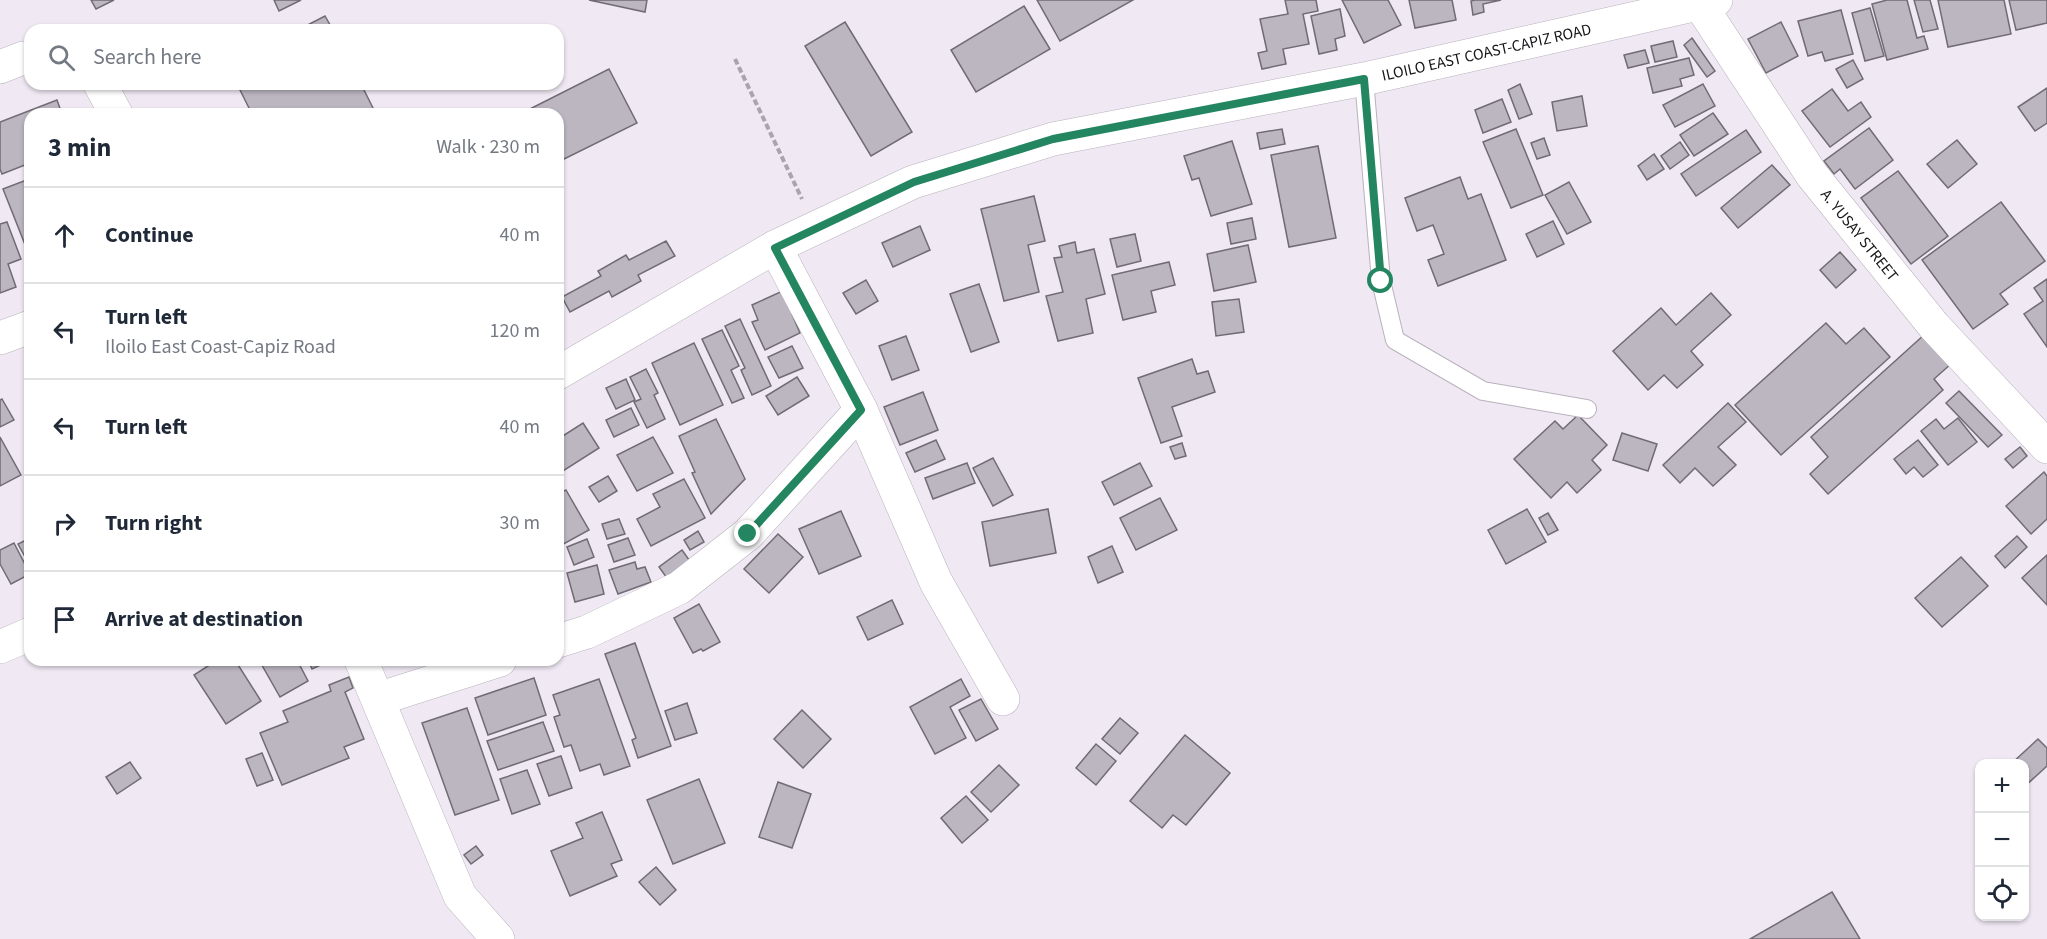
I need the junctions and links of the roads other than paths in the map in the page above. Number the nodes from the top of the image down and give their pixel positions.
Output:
1 (1704, 1) edge
2 (24, 58) edge
3 (0, 67) edge
4 (1364, 79) junction
5 (103, 90) edge
6 (113, 108) edge
7 (775, 248) junction
8 (24, 329) edge
9 (0, 338) edge
10 (564, 370) edge
11 (1587, 409) dead end
12 (861, 410) junction
13 (2047, 447) edge
14 (24, 637) edge
15 (564, 639) edge
16 (0, 647) edge
17 (364, 666) edge
18 (481, 666) edge
19 (378, 699) junction
20 (1003, 699) dead end
21 (498, 939) edge

1 - 4 street, ILOILO EAST COAST-CAPIZ ROAD
1 - 13 street, A. YUSAY STREET
2 - 3 street
4 - 7 street, ILOILO EAST COAST-CAPIZ ROAD
4 - 11 lane
5 - 6 street
7 - 10 street, ILOILO EAST COAST-CAPIZ ROAD
7 - 12 street
8 - 9 street
12 - 15 street
12 - 20 street
14 - 16 street
17 - 19 street
18 - 19 street
19 - 21 street

